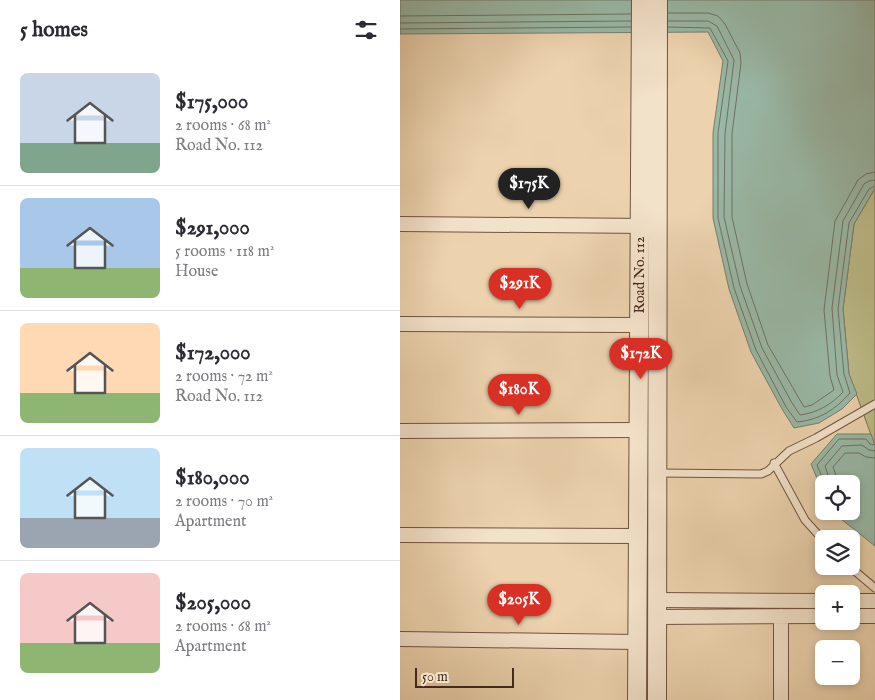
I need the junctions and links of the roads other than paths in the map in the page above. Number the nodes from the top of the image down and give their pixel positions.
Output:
1 (641, 0) edge
2 (658, 0) edge
3 (649, 61) junction
4 (400, 224) edge
5 (648, 226) junction
6 (400, 324) edge
7 (639, 325) junction
8 (875, 404) edge
9 (638, 430) junction
10 (400, 431) edge
11 (774, 463) junction
12 (657, 473) junction
13 (815, 532) edge
14 (400, 535) edge
15 (638, 536) junction
16 (860, 575) edge
17 (875, 588) edge
18 (815, 601) edge
19 (860, 601) edge
20 (875, 601) edge
21 (657, 609) junction
22 (781, 616) junction
23 (815, 616) edge
24 (860, 616) edge
25 (875, 616) edge
26 (400, 639) edge
27 (637, 642) junction
28 (637, 700) edge
29 (657, 700) edge
30 (781, 700) edge

1 - 3 street, Road No. 112
2 - 3 street, Road No. 112
3 - 5 street, Road No. 112
4 - 5 street
5 - 7 street, Road No. 112
5 - 12 street, Road No. 112
6 - 7 street
7 - 9 street, Road No. 112
8 - 11 lane
9 - 10 street
9 - 15 street, Road No. 112
11 - 12 lane
11 - 13 lane
12 - 21 street, Road No. 112
14 - 15 street
15 - 27 street, Road No. 112
16 - 17 lane
18 - 21 street
19 - 20 street
21 - 22 street
21 - 29 street, Road No. 112
22 - 23 street
22 - 30 street
24 - 25 street
26 - 27 street
27 - 28 street, Road No. 112

